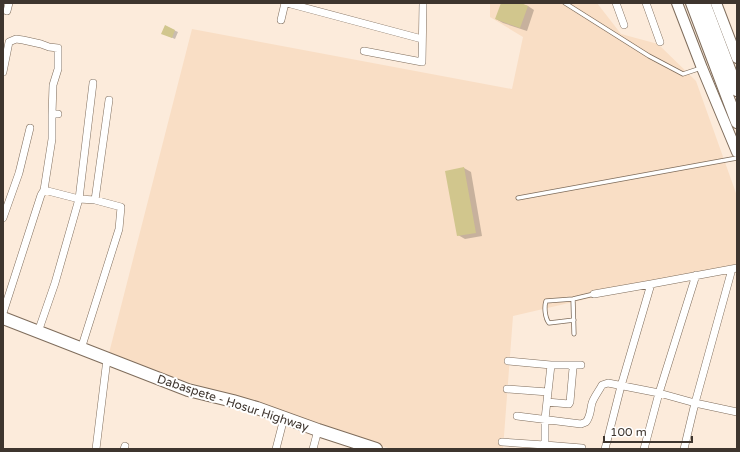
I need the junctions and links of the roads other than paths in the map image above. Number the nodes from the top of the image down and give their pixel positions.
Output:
1 (9, 3) edge
2 (286, 3) edge
3 (422, 3) edge
4 (565, 3) edge
5 (616, 3) edge
6 (646, 3) edge
7 (677, 3) edge
8 (692, 3) edge
9 (704, 3) edge
10 (716, 3) edge
11 (7, 11) dead end
12 (281, 20) dead end
13 (624, 25) dead end
14 (422, 39) junction
15 (660, 42) dead end
16 (364, 51) dead end
17 (737, 58) edge
18 (702, 68) junction
19 (3, 72) edge
20 (93, 83) dead end
21 (737, 90) edge
22 (109, 100) dead end
23 (737, 122) edge
24 (30, 128) dead end
25 (737, 152) edge
26 (737, 158) edge
27 (44, 190) junction
28 (518, 198) dead end
29 (79, 199) junction
30 (95, 200) junction
31 (3, 218) edge
32 (734, 268) edge
33 (696, 275) junction
34 (651, 284) junction
35 (594, 294) joint
36 (573, 299) junction
37 (3, 313) edge
38 (3, 318) edge
39 (574, 320) junction
40 (38, 332) junction
41 (574, 334) dead end
42 (81, 349) junction
43 (107, 359) junction
44 (508, 361) dead end
45 (551, 365) junction
46 (570, 365) junction
47 (581, 365) dead end
48 (621, 386) junction
49 (507, 389) dead end
50 (548, 392) junction
51 (659, 392) junction
52 (547, 402) junction
53 (695, 403) junction
54 (737, 412) edge
55 (517, 416) dead end
56 (284, 418) junction
57 (545, 419) junction
58 (318, 430) junction
59 (502, 442) dead end
60 (545, 447) edge
61 (582, 448) edge
62 (96, 449) edge
63 (276, 449) edge
64 (312, 449) edge
65 (376, 449) edge
66 (605, 449) edge
67 (644, 449) edge
68 (684, 449) edge

1 - 11 street
2 - 12 street
2 - 14 street
3 - 14 street
4 - 18 lane
5 - 13 street
6 - 15 street
7 - 18 street
8 - 23 highway
9 - 21 highway
10 - 17 street
14 - 16 street
18 - 25 street
19 - 27 street
20 - 29 street
22 - 30 street
24 - 31 street
26 - 28 lane
27 - 29 street
27 - 37 street
29 - 30 street
29 - 40 street
30 - 42 street
32 - 33 street
32 - 53 street
33 - 34 street
33 - 51 street
34 - 35 street
34 - 48 street
35 - 36 lane
36 - 39 lane
36 - 39 lane
38 - 40 highway, Dabaspete - Hosur Highway
39 - 41 lane
40 - 42 highway, Dabaspete - Hosur Highway
42 - 43 highway, Dabaspete - Hosur Highway
43 - 56 highway, Dabaspete - Hosur Highway
43 - 62 street
44 - 45 street
45 - 46 street
45 - 50 street
46 - 47 street
46 - 52 street
48 - 51 street
48 - 57 street
48 - 66 street
49 - 50 street
50 - 52 street
51 - 53 street
51 - 67 street
52 - 57 street
53 - 54 street
53 - 68 street
55 - 57 street
56 - 58 highway, Dabaspete - Hosur Highway
56 - 63 street
57 - 60 street
58 - 64 street
58 - 65 highway, Dabaspete - Hosur Highway
59 - 60 street
60 - 61 street

